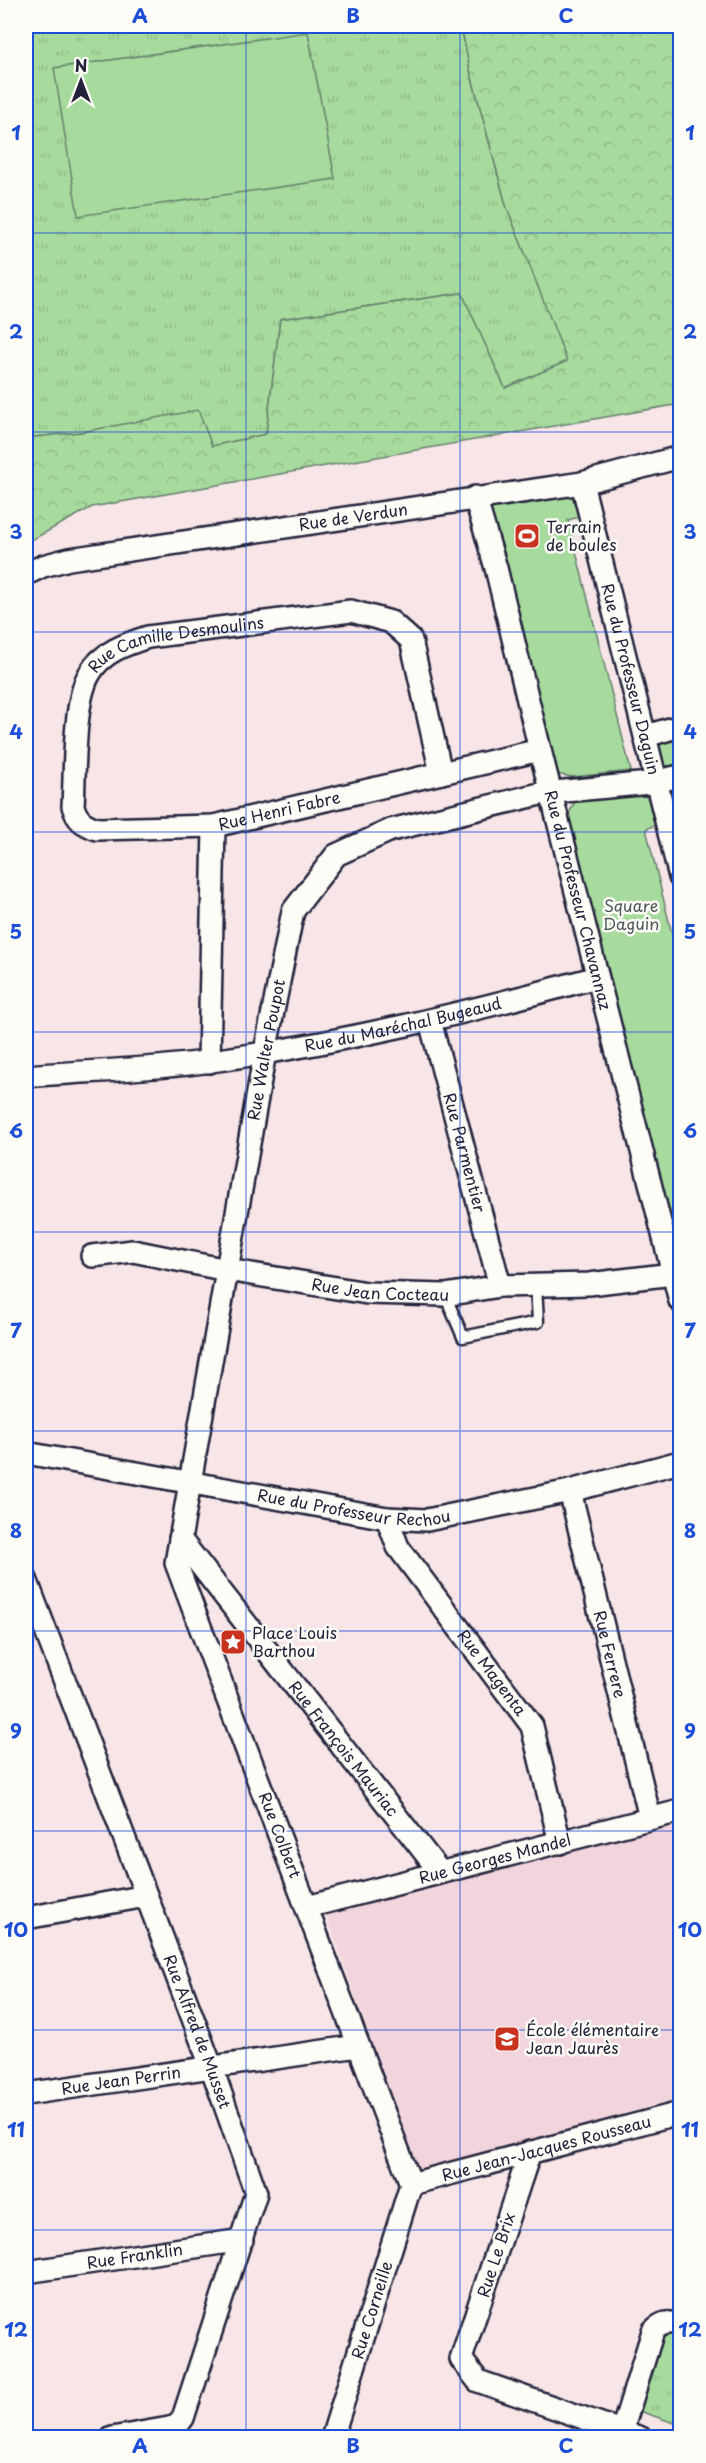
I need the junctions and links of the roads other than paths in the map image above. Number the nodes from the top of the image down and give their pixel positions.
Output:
1 (681, 457) edge
2 (582, 483) junction
3 (475, 497) junction
4 (26, 574) edge
5 (681, 726) edge
6 (646, 736) junction
7 (540, 750) junction
8 (441, 773) junction
9 (681, 776) edge
10 (658, 782) junction
11 (552, 791) junction
12 (213, 826) junction
13 (681, 877) edge
14 (597, 977) junction
15 (430, 1021) junction
16 (265, 1053) junction
17 (209, 1062) junction
18 (26, 1076) edge
19 (92, 1256) dead end
20 (227, 1270) junction
21 (673, 1274) junction
22 (536, 1285) junction
23 (500, 1286) junction
24 (445, 1295) junction
25 (681, 1301) edge
26 (26, 1453) edge
27 (681, 1462) edge
28 (189, 1482) junction
29 (570, 1491) junction
30 (387, 1518) junction
31 (180, 1539) junction
32 (26, 1579) edge
33 (32, 1612) edge
34 (681, 1810) edge
35 (650, 1818) junction
36 (560, 1843) junction
37 (440, 1872) junction
38 (146, 1896) junction
39 (307, 1907) junction
40 (26, 1918) edge
41 (358, 2046) junction
42 (211, 2066) junction
43 (26, 2094) edge
44 (681, 2113) edge
45 (530, 2152) junction
46 (411, 2184) junction
47 (242, 2240) junction
48 (26, 2272) edge
49 (681, 2325) edge
50 (631, 2434) edge
51 (112, 2438) edge
52 (332, 2438) edge

1 - 2 street, Rue de Verdun
2 - 3 street, Rue de Verdun
2 - 6 street, Rue du Professeur Daguin
3 - 4 street, Rue de Verdun
3 - 7 street, Rue du Professeur Chavannaz
5 - 6 street
6 - 10 street, Rue du Professeur Daguin
7 - 8 street, Rue Henri Fabre
7 - 11 street, Rue du Professeur Chavannaz
8 - 12 street, Rue Henri Fabre
8 - 12 street, Rue Camille Desmoulins
9 - 10 street, Rue Walter Poupot
10 - 11 street, Rue Walter Poupot
10 - 13 street, Rue du Professeur Daguin
11 - 14 street, Rue du Professeur Chavannaz
11 - 16 street, Rue Walter Poupot
12 - 17 street, Rue Henri Fabre
14 - 15 street, Rue du Maréchal Bugeaud
14 - 21 street, Rue du Professeur Chavannaz
15 - 16 street, Rue du Maréchal Bugeaud
15 - 23 street, Rue Parmentier
16 - 17 street, Rue du Maréchal Bugeaud
16 - 20 street, Rue Walter Poupot
17 - 18 street, Rue du Maréchal Bugeaud
19 - 20 street, Rue Jean Cocteau
20 - 24 street, Rue Jean Cocteau
20 - 28 street, Rue Walter Poupot
21 - 22 street, Rue Jean Cocteau
21 - 25 street, Rue du Professeur Chavannaz
22 - 23 street, Rue Jean Cocteau
22 - 24 lane
23 - 24 street, Rue Jean Cocteau
26 - 28 street, Rue du Professeur Rechou
27 - 29 street, Rue du Professeur Rechou
28 - 30 street, Rue du Professeur Rechou
28 - 31 street, Rue Colbert
29 - 30 street, Rue du Professeur Rechou
29 - 35 street, Rue Ferrere
30 - 36 street, Rue Magenta
31 - 37 street, Rue François Mauriac
31 - 39 street, Rue Colbert
32 - 33 street, Rue Alfred de Musset
33 - 38 street, Rue Alfred de Musset
34 - 35 street, Rue Georges Mandel
35 - 36 street, Rue Georges Mandel
36 - 37 street, Rue Georges Mandel
37 - 39 street, Rue Georges Mandel
38 - 40 street
38 - 42 street, Rue Alfred de Musset
39 - 41 street, Rue Colbert
41 - 42 street, Rue Jean Perrin
41 - 46 street, Rue Colbert
42 - 43 street, Rue Jean Perrin
42 - 47 street, Rue Alfred de Musset
44 - 45 street, Rue Jean-Jacques Rousseau
45 - 46 street, Rue Jean-Jacques Rousseau
45 - 50 street, Rue Le Brix
46 - 52 street, Rue Corneille
47 - 48 street, Rue Franklin
47 - 51 street, Rue Alfred de Musset
49 - 50 street

